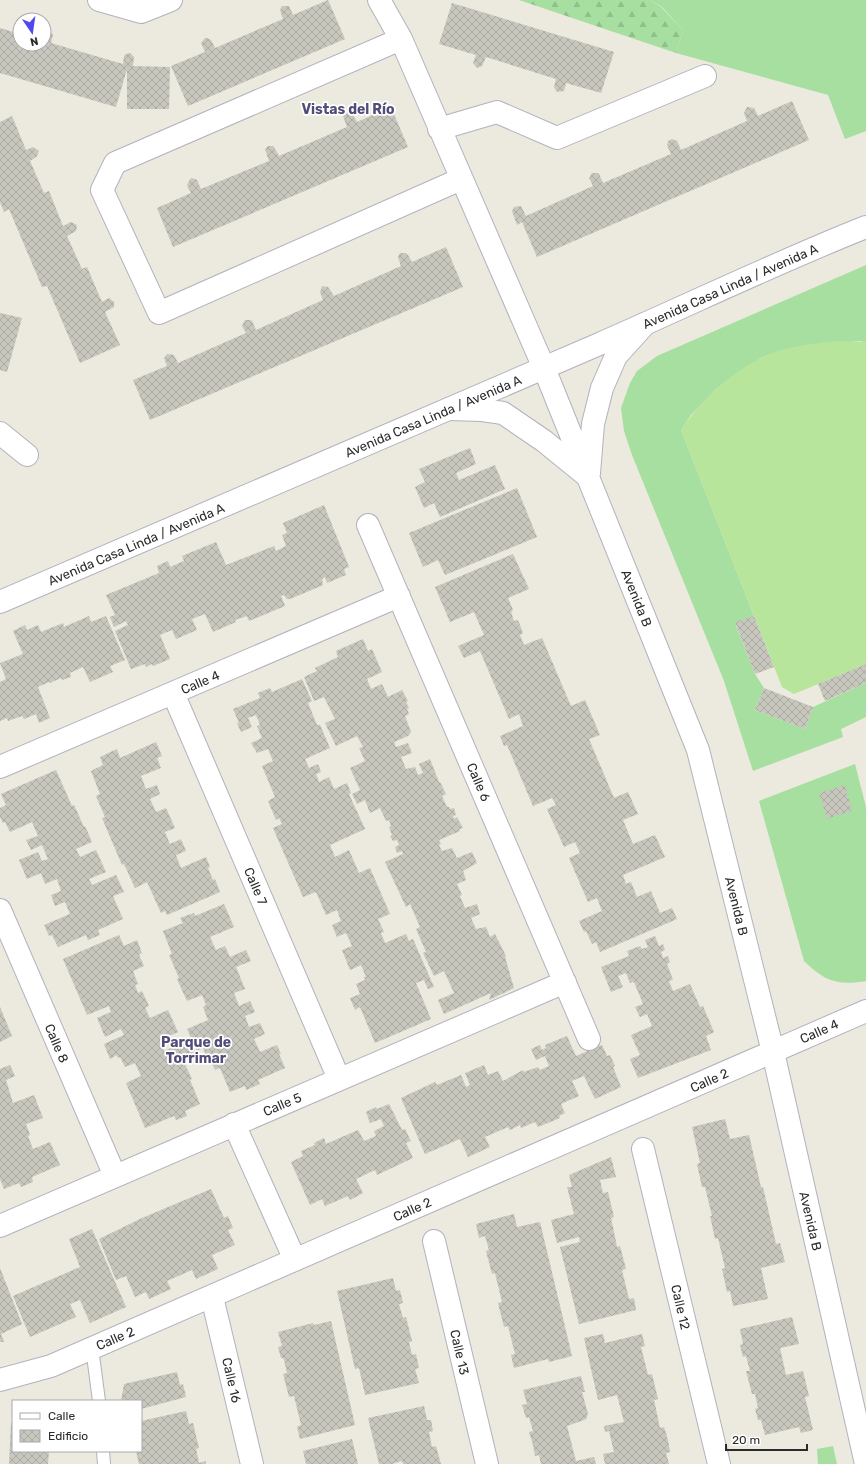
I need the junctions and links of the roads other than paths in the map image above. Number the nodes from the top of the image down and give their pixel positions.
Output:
1 (99, 0) edge
2 (171, 0) edge
3 (379, 0) edge
4 (401, 38) junction
5 (705, 76) dead end
6 (439, 129) junction
7 (461, 179) junction
8 (866, 227) edge
9 (646, 324) junction
10 (544, 368) junction
11 (449, 409) junction
12 (0, 433) edge
13 (27, 455) dead end
14 (589, 478) junction
15 (368, 525) dead end
16 (399, 596) junction
17 (0, 602) edge
18 (173, 693) junction
19 (0, 767) edge
20 (0, 910) edge
21 (565, 982) junction
22 (866, 1011) edge
23 (589, 1039) dead end
24 (773, 1052) junction
25 (339, 1079) junction
26 (234, 1124) junction
27 (643, 1149) dead end
28 (115, 1176) junction
29 (0, 1226) edge
30 (434, 1241) dead end
31 (295, 1260) junction
32 (212, 1297) junction
33 (92, 1348) junction
34 (0, 1380) edge
35 (99, 1400) edge
36 (104, 1452) edge
37 (104, 1464) edge
38 (252, 1464) edge
39 (487, 1464) edge
40 (719, 1464) edge
41 (866, 1464) edge

1 - 2 street
3 - 4 street, Avenida B
4 - 6 street, Avenida B
4 - 7 street
5 - 6 street
6 - 7 street, Avenida B
7 - 10 street, Avenida B
8 - 9 street, Avenida Casa Linda / Avenida A
9 - 10 street, Avenida Casa Linda / Avenida A
9 - 14 street
10 - 11 street, Avenida Casa Linda / Avenida A
10 - 14 street, Avenida B
11 - 14 street
11 - 17 street, Avenida Casa Linda / Avenida A
12 - 13 street
14 - 24 street, Avenida B
15 - 16 street, Calle 6
16 - 18 street, Calle 4
16 - 21 street, Calle 6
18 - 19 street, Calle 4
18 - 25 street, Calle 7
20 - 28 street, Calle 8
21 - 23 street, Calle 6
21 - 25 street, Calle 5
22 - 24 street, Calle 4
24 - 31 street, Calle 2
24 - 41 street, Avenida B
25 - 26 street, Calle 5
26 - 28 street, Calle 5
26 - 31 street
27 - 40 street, Calle 12
28 - 29 street, Calle 5
30 - 39 street, Calle 13
31 - 32 street, Calle 2
32 - 33 street, Calle 2
32 - 38 street, Calle 16
33 - 34 street, Calle 2
33 - 35 lane
36 - 37 lane

